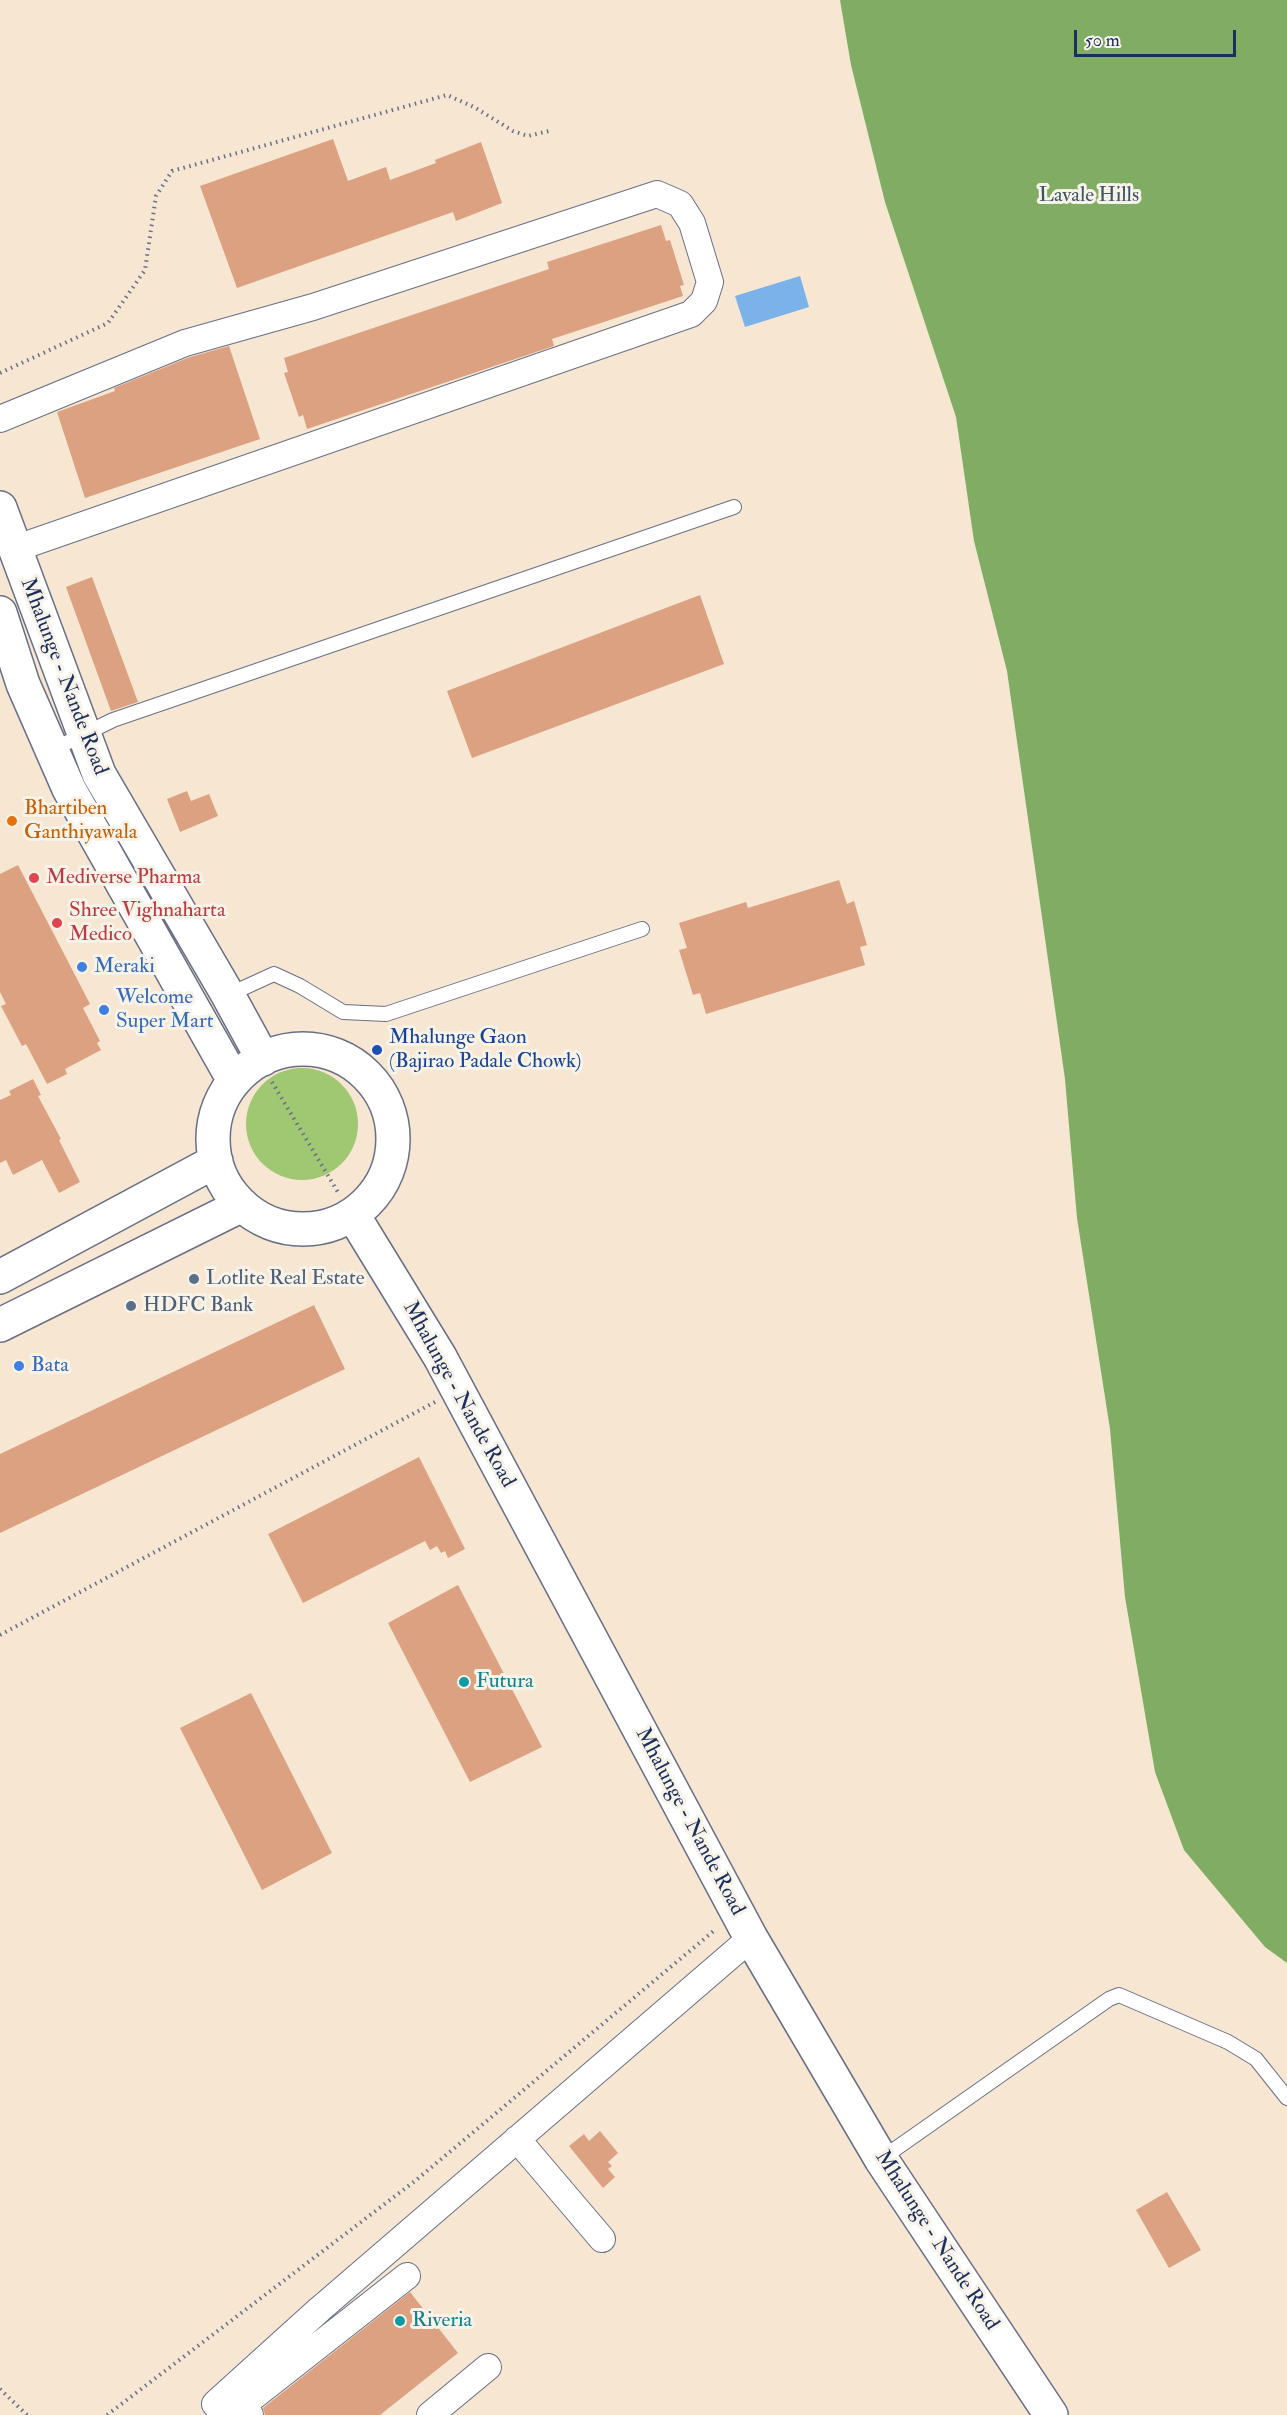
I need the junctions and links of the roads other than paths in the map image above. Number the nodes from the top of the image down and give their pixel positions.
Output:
1 (0, 419) edge
2 (734, 507) dead end
3 (0, 508) edge
4 (14, 549) junction
5 (0, 613) edge
6 (84, 736) junction
7 (52, 750) junction
8 (642, 929) dead end
9 (228, 995) junction
10 (263, 1059) junction
11 (233, 1079) junction
12 (216, 1161) junction
13 (242, 1205) junction
14 (353, 1215) junction
15 (0, 1277) edge
16 (0, 1325) edge
17 (744, 1924) junction
18 (1287, 2098) edge
19 (517, 2139) junction
20 (881, 2159) junction
21 (602, 2239) dead end
22 (407, 2276) dead end
23 (320, 2309) junction
24 (338, 2332) junction
25 (488, 2367) dead end
26 (214, 2411) edge
27 (250, 2415) edge
28 (430, 2415) edge
29 (1051, 2415) edge

1 - 4 street
2 - 6 lane
3 - 4 main road, Mhalunge - Nande Road
4 - 6 main road, Mhalunge - Nande Road
5 - 7 main road, Mhalunge - Nande Road
6 - 7 lane
6 - 9 main road, Mhalunge - Nande Road
7 - 11 main road, Mhalunge - Nande Road
8 - 9 lane
9 - 10 main road, Mhalunge - Nande Road
10 - 11 main road
10 - 14 main road
11 - 12 main road
12 - 13 main road
12 - 15 main road
13 - 14 main road
13 - 16 main road
14 - 17 main road, Mhalunge - Nande Road
17 - 19 street
17 - 20 main road, Mhalunge - Nande Road
18 - 20 lane
19 - 21 street
19 - 23 street
20 - 29 main road, Mhalunge - Nande Road
22 - 24 street
23 - 24 street
23 - 26 street
24 - 27 street
25 - 28 street

